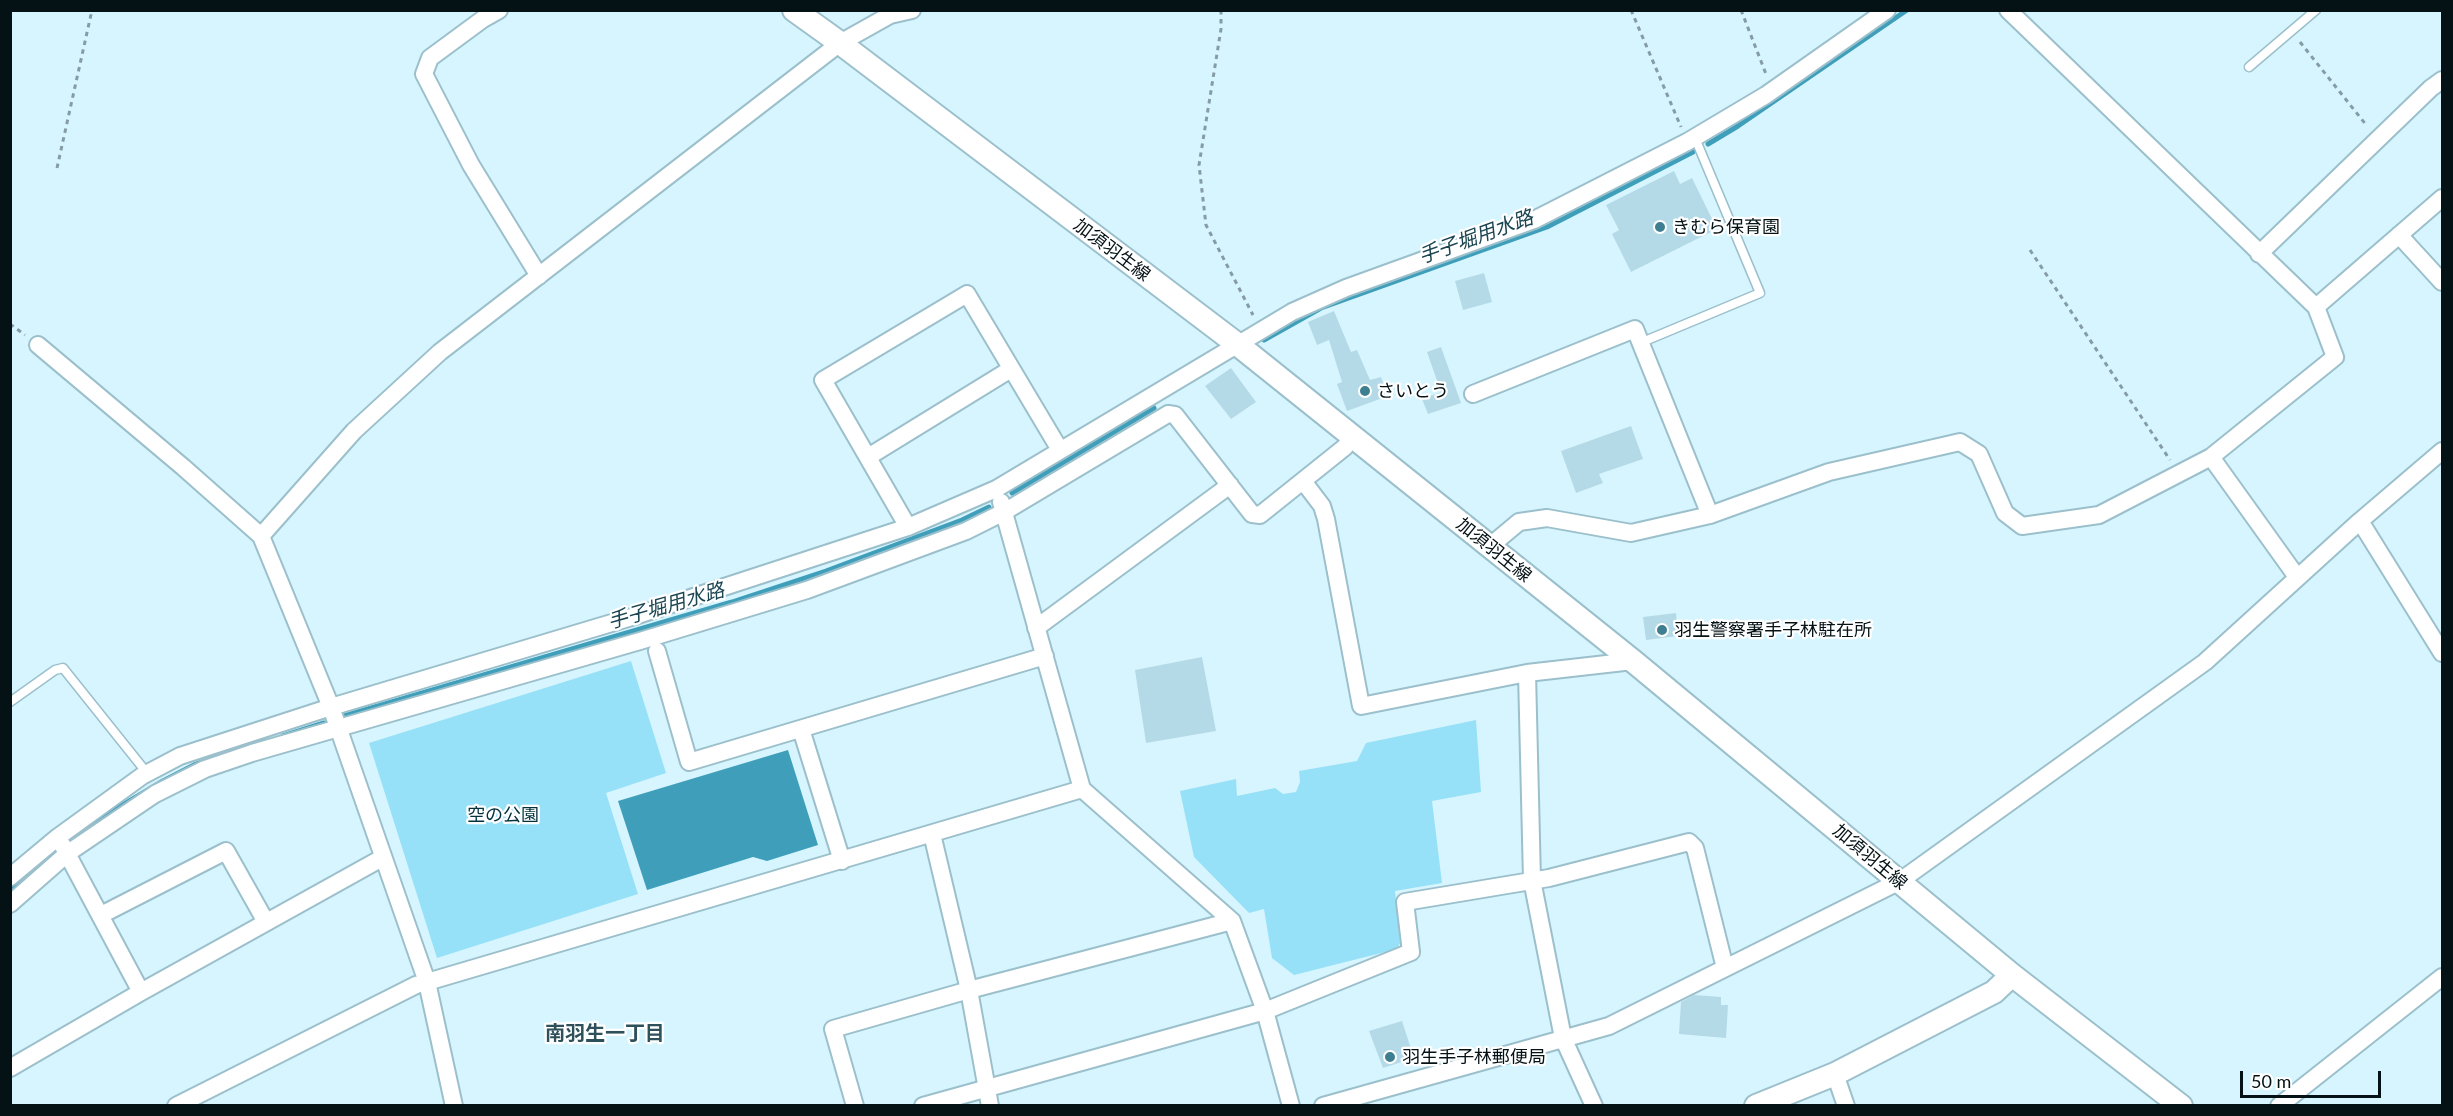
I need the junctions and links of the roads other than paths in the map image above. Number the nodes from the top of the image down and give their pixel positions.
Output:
1 (499, 10) edge
2 (794, 10) edge
3 (912, 10) edge
4 (1887, 10) edge
5 (2008, 10) edge
6 (2316, 10) edge
7 (840, 43) junction
8 (2249, 67) dead end
9 (2442, 80) edge
10 (1691, 140) junction
11 (2442, 198) edge
12 (2399, 235) junction
13 (2259, 254) junction
14 (539, 276) junction
15 (2442, 282) edge
16 (2316, 307) junction
17 (1640, 343) junction
18 (1237, 344) junction
19 (38, 345) dead end
20 (1011, 369) junction
21 (1473, 394) dead end
22 (1352, 436) junction
23 (1060, 450) junction
24 (2442, 451) edge
25 (868, 457) junction
26 (2211, 457) junction
27 (1303, 482) junction
28 (1230, 485) junction
29 (996, 489) junction
30 (1004, 512) junction
31 (1710, 515) junction
32 (2360, 521) junction
33 (908, 527) junction
34 (261, 536) junction
35 (1490, 547) junction
36 (2297, 577) junction
37 (1036, 628) junction
38 (657, 651) dead end
39 (2442, 653) edge
40 (1045, 656) junction
41 (1633, 661) junction
42 (1527, 674) junction
43 (10, 702) edge
44 (331, 707) junction
45 (801, 729) junction
46 (337, 730) junction
47 (147, 773) junction
48 (1082, 789) junction
49 (932, 834) junction
50 (58, 837) junction
51 (68, 853) junction
52 (382, 858) junction
53 (842, 861) junction
54 (13, 871) edge
55 (1532, 880) junction
56 (1900, 881) junction
57 (10, 904) edge
58 (101, 915) junction
59 (1232, 921) junction
60 (266, 922) junction
61 (1725, 968) junction
62 (2012, 975) junction
63 (2442, 977) edge
64 (426, 982) junction
65 (969, 990) junction
66 (141, 992) junction
67 (1265, 1011) junction
68 (1563, 1038) junction
69 (10, 1068) edge
70 (1835, 1074) junction
71 (988, 1097) edge
72 (176, 1106) edge
73 (454, 1106) edge
74 (855, 1106) edge
75 (923, 1106) edge
76 (1291, 1106) edge
77 (1323, 1106) edge
78 (1594, 1106) edge
79 (1756, 1106) edge
80 (1846, 1106) edge
81 (2181, 1106) edge
82 (2279, 1106) edge

1 - 14 street
2 - 7 main road, 加須羽生線
3 - 7 street
4 - 10 street
5 - 13 street
6 - 8 lane
7 - 14 street
7 - 18 main road, 加須羽生線
9 - 13 street
10 - 17 lane
10 - 18 street
11 - 12 street
12 - 15 street
12 - 16 street
13 - 16 street
14 - 34 street
16 - 26 street
17 - 21 street
17 - 31 street
18 - 22 main road, 加須羽生線
18 - 23 street
19 - 34 street
20 - 23 street
20 - 25 street
20 - 25 street
22 - 27 street
22 - 35 main road, 加須羽生線
23 - 29 street
24 - 32 street
25 - 33 street
26 - 31 street
26 - 36 street
27 - 28 street
27 - 42 street
28 - 30 street
28 - 37 street
29 - 30 street
29 - 33 street
30 - 37 street
30 - 46 street
31 - 35 street
32 - 36 street
32 - 39 street
33 - 44 street
34 - 44 street
35 - 41 main road, 加須羽生線
36 - 56 street
37 - 40 street
38 - 45 street
40 - 45 street
40 - 48 street
41 - 42 street
41 - 56 main road, 加須羽生線
42 - 55 street
43 - 47 lane
44 - 46 street
44 - 47 street
45 - 53 street
46 - 51 street
46 - 52 street
47 - 50 street
48 - 49 street
48 - 59 street
49 - 53 street
49 - 65 street
50 - 51 street
50 - 54 street
51 - 57 street
51 - 58 street
52 - 60 street
52 - 64 street
53 - 64 street
55 - 61 street
55 - 67 street
55 - 68 street
56 - 61 street
56 - 62 main road, 加須羽生線
58 - 60 street
58 - 66 street
59 - 65 street
59 - 67 street
60 - 66 street
61 - 68 street
62 - 70 main road
62 - 81 main road, 加須羽生線
63 - 82 street
64 - 72 street
64 - 73 street
65 - 71 street
65 - 74 street
66 - 69 street
67 - 71 street
67 - 76 street
68 - 77 street
68 - 78 street
70 - 79 main road
70 - 80 street
71 - 75 street

